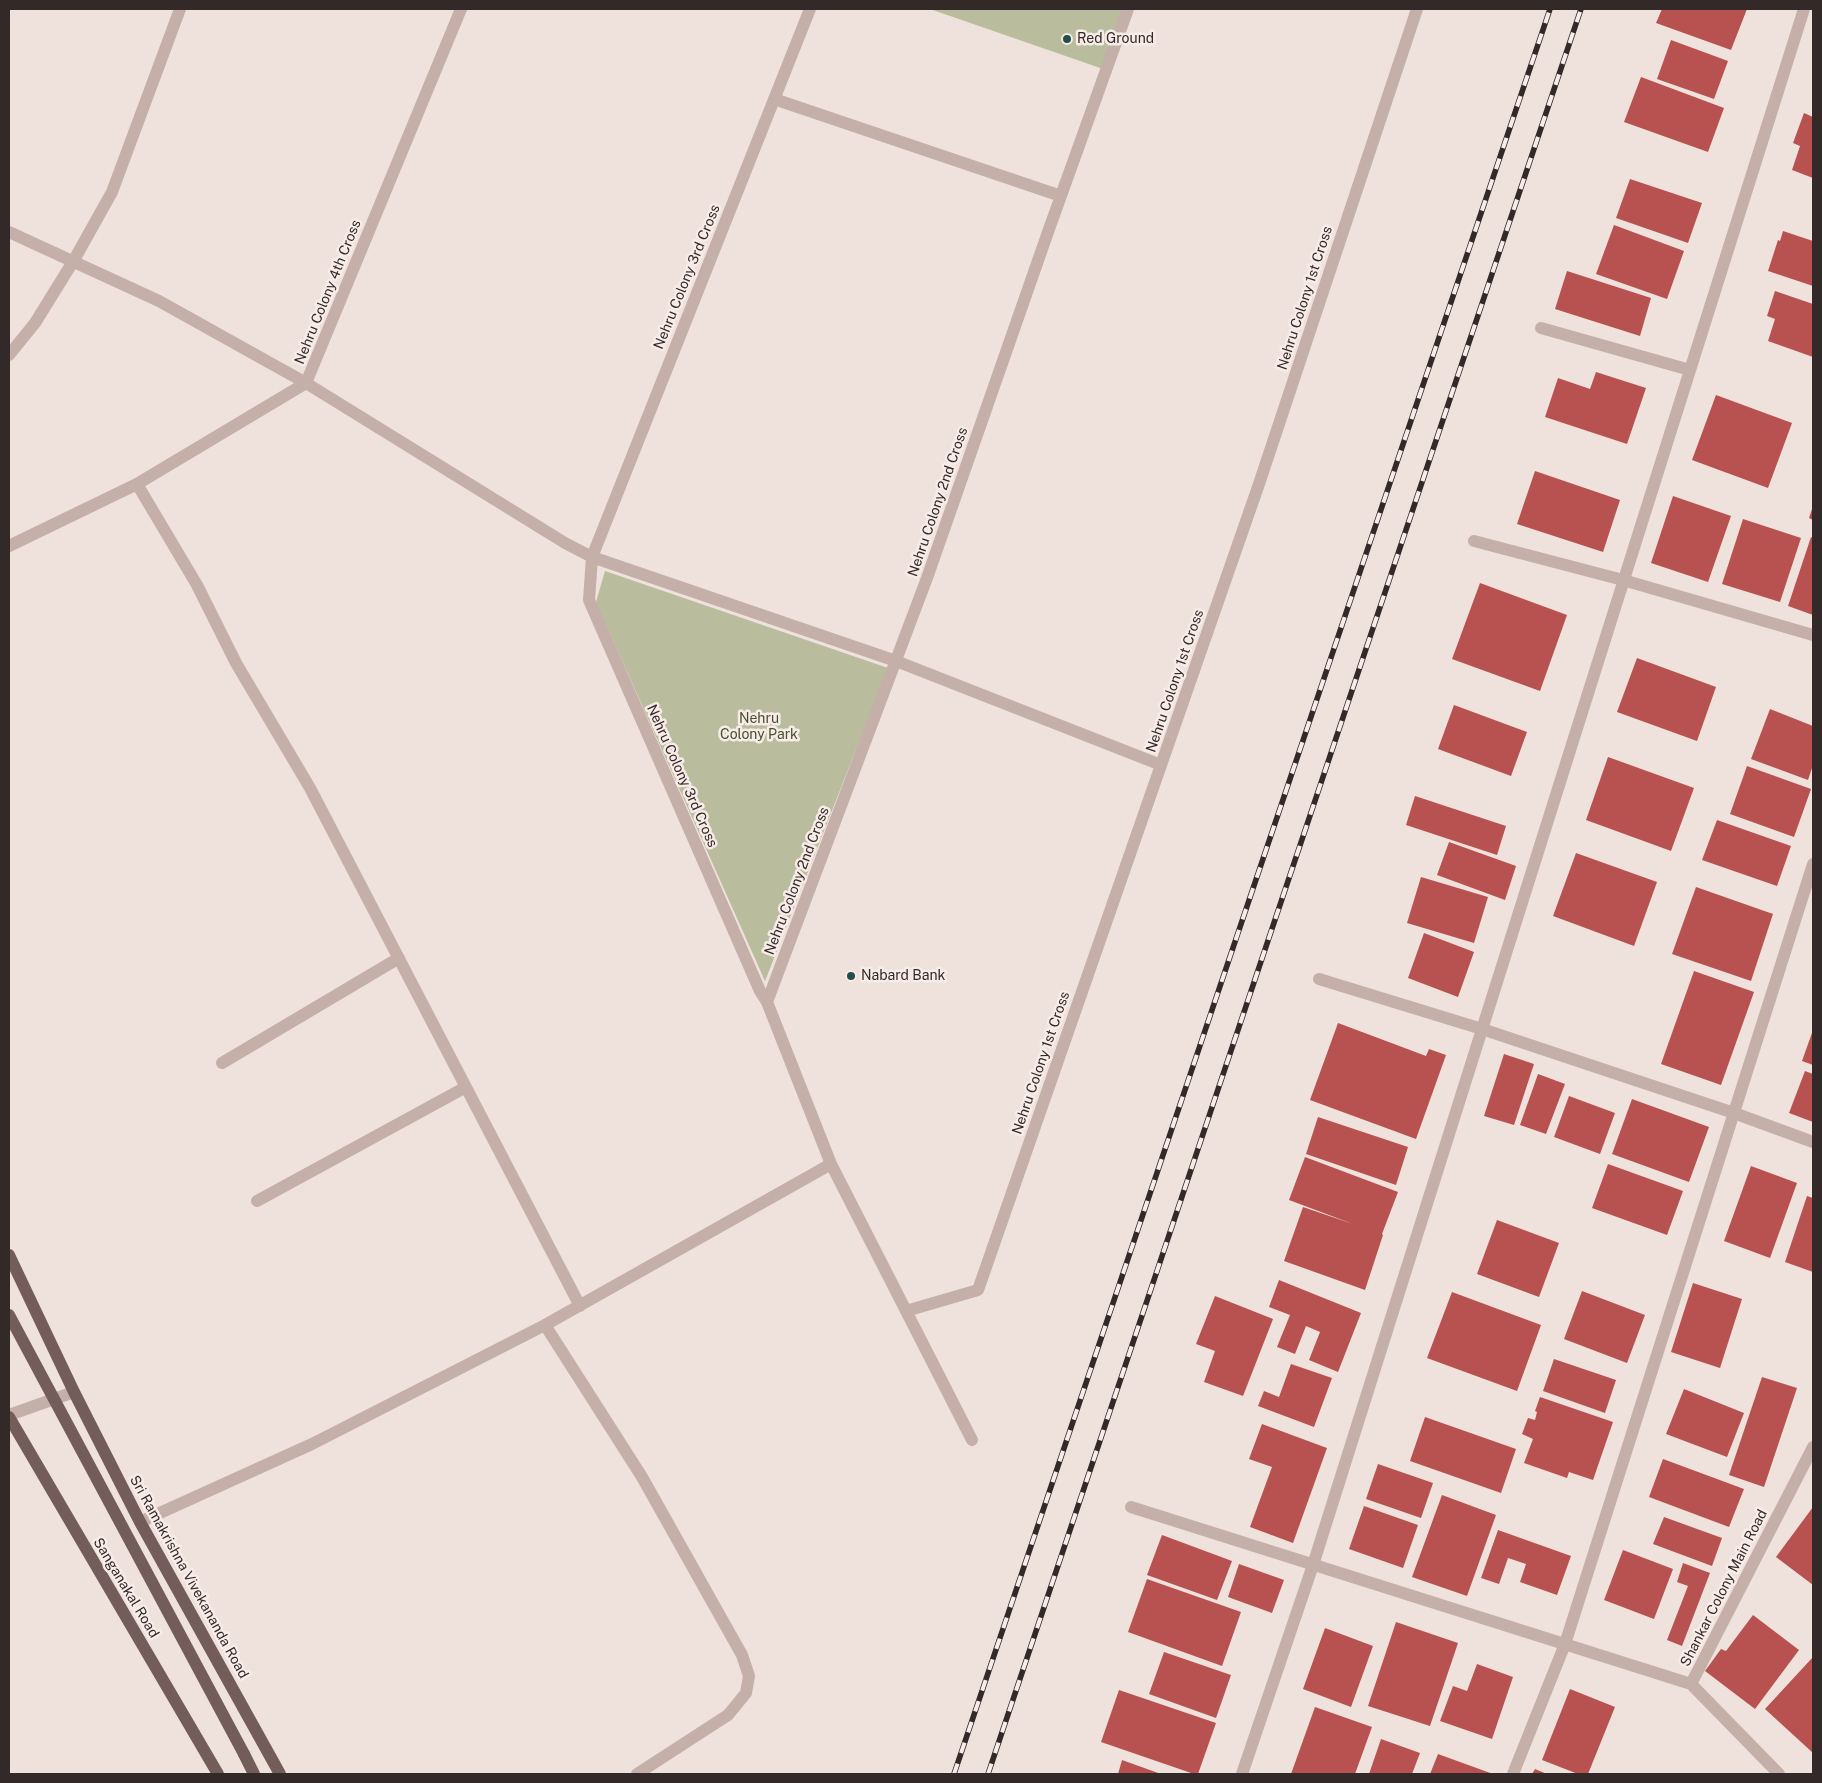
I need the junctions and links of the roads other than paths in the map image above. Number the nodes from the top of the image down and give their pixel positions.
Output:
1 (180, 9) edge
2 (461, 9) edge
3 (810, 9) edge
4 (1128, 9) edge
5 (1417, 9) edge
6 (1804, 9) edge
7 (774, 99) junction
8 (1061, 196) junction
9 (9, 232) edge
10 (74, 260) junction
11 (1541, 328) dead end
12 (9, 355) edge
13 (1690, 370) junction
14 (306, 383) junction
15 (137, 484) junction
16 (1474, 541) dead end
17 (9, 546) edge
18 (592, 557) junction
19 (1623, 580) junction
20 (1813, 635) edge
21 (896, 661) junction
22 (1161, 766) junction
23 (1813, 864) edge
24 (399, 958) junction
25 (1319, 978) dead end
26 (767, 1002) junction
27 (1482, 1029) junction
28 (222, 1064) dead end
29 (466, 1087) junction
30 (1734, 1113) junction
31 (1813, 1142) edge
32 (831, 1164) junction
33 (256, 1201) dead end
34 (9, 1255) edge
35 (580, 1306) junction
36 (906, 1311) junction
37 (9, 1315) edge
38 (545, 1325) junction
39 (74, 1392) junction
40 (9, 1416) edge
41 (972, 1440) dead end
42 (1813, 1447) edge
43 (1131, 1507) dead end
44 (140, 1522) junction
45 (1313, 1565) junction
46 (1565, 1644) junction
47 (1691, 1684) junction
48 (218, 1774) edge
49 (254, 1774) edge
50 (280, 1774) edge
51 (637, 1774) edge
52 (1242, 1774) edge
53 (1513, 1774) edge
54 (1779, 1774) edge

1 - 10 street
2 - 14 street, Nehru Colony 4th Cross
3 - 7 street, Nehru Colony 3rd Cross
4 - 8 street, Nehru Colony 2nd Cross
5 - 22 street, Nehru Colony 1st Cross
6 - 13 street
7 - 8 street
7 - 18 street, Nehru Colony 3rd Cross
8 - 21 street, Nehru Colony 2nd Cross
9 - 10 street
10 - 12 street
10 - 14 street
11 - 13 street
13 - 19 street
14 - 15 street, Nehru Colony 4th Cross
14 - 18 street
15 - 17 street, Nehru Colony 4th Cross
15 - 24 street
16 - 19 street
18 - 21 street
18 - 26 street, Nehru Colony 3rd Cross
19 - 20 street
19 - 27 street
21 - 22 street
21 - 26 street, Nehru Colony 2nd Cross
22 - 36 street, Nehru Colony 1st Cross
23 - 30 street
24 - 28 street
24 - 29 street
25 - 27 street
26 - 32 street, Nehru Colony 3rd Cross
27 - 30 street
27 - 45 street
29 - 33 street
29 - 35 street
30 - 31 street
30 - 46 street
32 - 35 street
32 - 36 street, Nehru Colony 3rd Cross
34 - 39 main road
35 - 38 street
36 - 41 street, Nehru Colony 3rd Cross
37 - 49 main road, bridge
38 - 44 street
38 - 51 street
39 - 40 street
39 - 44 main road, Sri Ramakrishna Vivekananda Road
40 - 48 main road, Sanganakal Road
42 - 47 street, Shankar Colony Main Road
43 - 45 street
44 - 50 main road, Sri Ramakrishna Vivekananda Road
45 - 46 street
45 - 52 street
46 - 47 street
46 - 53 street
47 - 54 street, Shankar Colony Main Road

